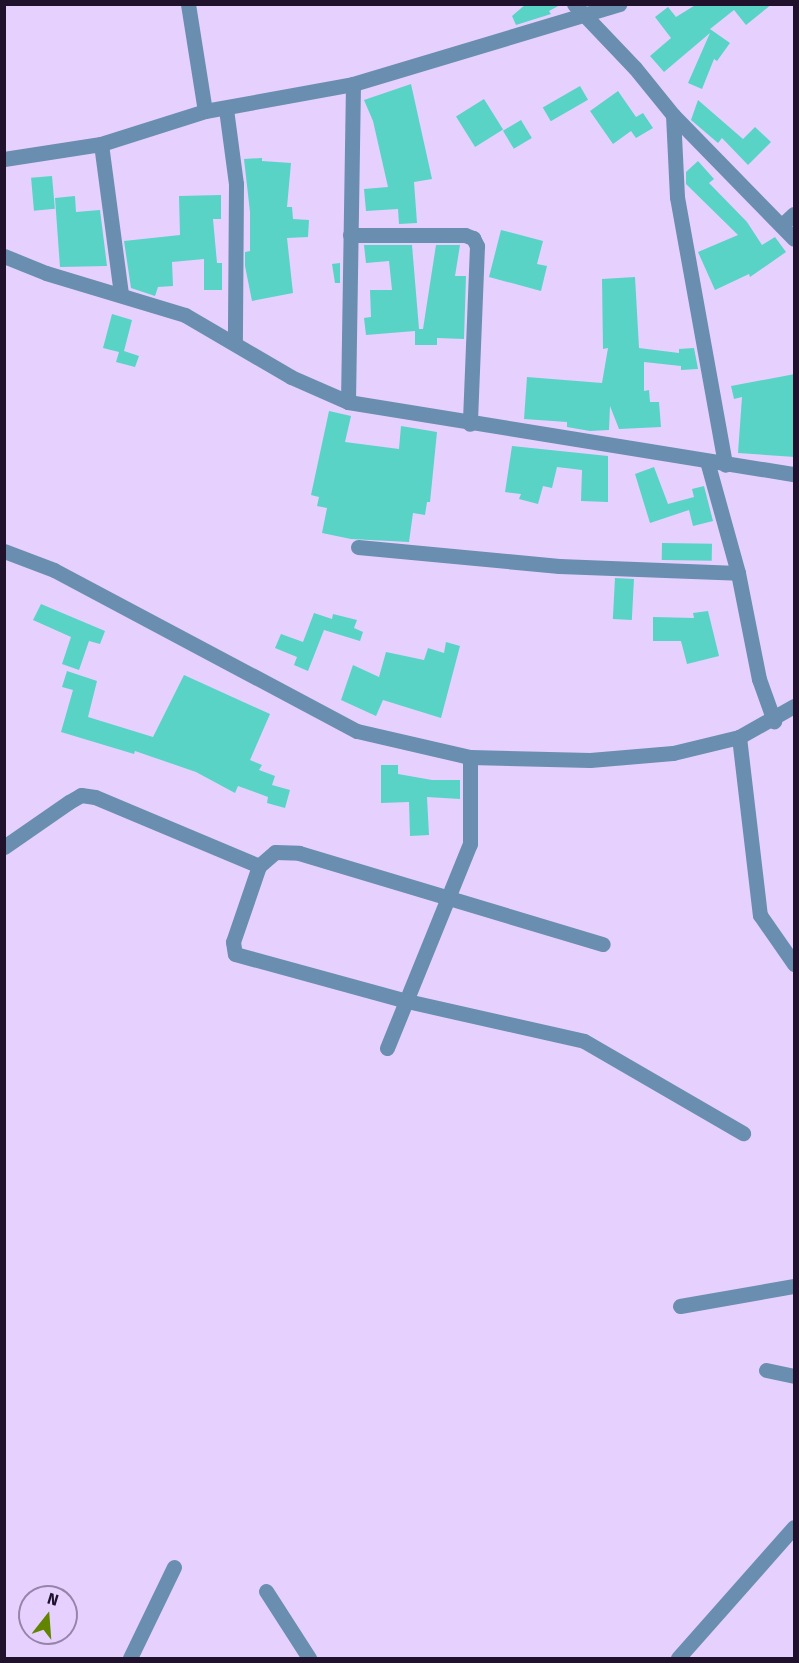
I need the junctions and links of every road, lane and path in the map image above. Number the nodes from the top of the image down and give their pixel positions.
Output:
1 (188, 4) edge
2 (574, 4) edge
3 (619, 4) edge
4 (586, 16) junction
5 (353, 84) junction
6 (226, 109) junction
7 (205, 111) junction
8 (673, 115) junction
9 (101, 144) junction
10 (4, 159) edge
11 (795, 214) edge
12 (782, 225) junction
13 (350, 235) junction
14 (795, 239) edge
15 (4, 256) edge
16 (122, 294) junction
17 (236, 342) junction
18 (348, 402) junction
19 (470, 424) junction
20 (707, 461) junction
21 (725, 465) junction
22 (795, 474) edge
23 (358, 547) dead end
24 (4, 551) edge
25 (738, 573) junction
26 (795, 706) edge
27 (774, 721) junction
28 (739, 737) junction
29 (470, 757) junction
30 (4, 847) edge
31 (259, 866) junction
32 (451, 897) junction
33 (603, 944) dead end
34 (795, 964) edge
35 (407, 1001) junction
36 (387, 1048) dead end
37 (742, 1133) dead end
38 (795, 1286) edge
39 (680, 1306) dead end
40 (766, 1370) dead end
41 (795, 1376) edge
42 (795, 1527) edge
43 (174, 1567) dead end
44 (266, 1591) dead end
45 (130, 1659) edge
46 (309, 1659) edge
47 (678, 1659) edge

1 - 7 street
2 - 4 street
3 - 4 street
4 - 5 street
4 - 8 street
5 - 6 street
5 - 13 street
6 - 7 street
6 - 17 street
7 - 9 street
8 - 12 street
8 - 21 street
9 - 10 street
9 - 16 street
11 - 12 street
12 - 14 street
13 - 18 street
13 - 19 street
15 - 16 street
16 - 17 street
17 - 18 street
18 - 19 street
19 - 20 street
20 - 21 street
20 - 25 street
21 - 22 street
23 - 25 street
24 - 29 street
25 - 27 street
26 - 27 street
27 - 28 street
28 - 29 street
28 - 34 street
29 - 32 street
30 - 31 street
31 - 32 street
31 - 35 street
32 - 33 street
32 - 35 street
35 - 36 street
35 - 37 street
38 - 39 street
40 - 41 street
42 - 47 street
43 - 45 street
44 - 46 street

